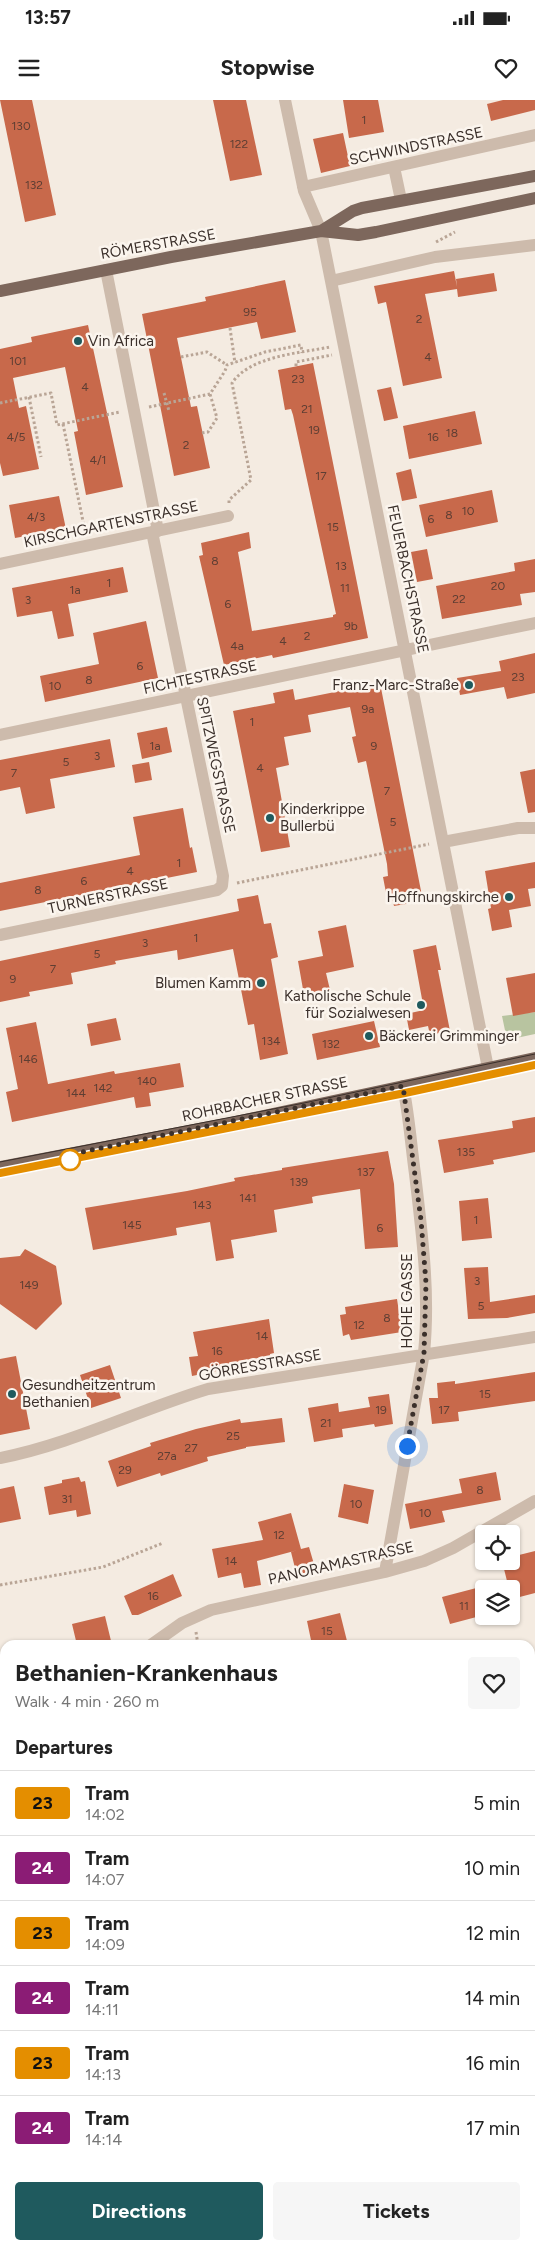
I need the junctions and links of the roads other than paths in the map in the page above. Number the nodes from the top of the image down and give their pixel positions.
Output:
1 (285, 100) edge
2 (535, 135) edge
3 (394, 167) junction
4 (535, 176) edge
5 (303, 187) junction
6 (535, 198) edge
7 (401, 200) junction
8 (321, 231) junction
9 (535, 245) edge
10 (106, 270) junction
11 (332, 281) junction
12 (0, 291) edge
13 (228, 516) road end
14 (155, 532) junction
15 (0, 564) edge
16 (535, 624) edge
17 (406, 650) junction
18 (185, 697) junction
19 (0, 735) edge
20 (535, 828) edge
21 (443, 842) junction
22 (222, 886) joint
23 (0, 935) edge
24 (535, 1058) edge
25 (488, 1068) junction
26 (403, 1086) junction
27 (0, 1167) edge
28 (535, 1337) edge
29 (424, 1353) junction
30 (0, 1458) edge
31 (535, 1501) edge
32 (385, 1572) junction
33 (158, 1640) edge

1 - 5 street, FEUERBACHSTRASSE
2 - 3 street, SCHWINDSTRASSE
3 - 5 street, SCHWINDSTRASSE
3 - 7 street
4 - 7 main road, RÖMERSTRASSE
5 - 8 street, FEUERBACHSTRASSE
6 - 8 main road, RÖMERSTRASSE
7 - 8 main road, RÖMERSTRASSE
8 - 10 main road, RÖMERSTRASSE
8 - 11 street, FEUERBACHSTRASSE
9 - 11 street
10 - 12 main road, RÖMERSTRASSE
10 - 14 street, SPITZWEGSTRASSE
11 - 17 street, FEUERBACHSTRASSE
13 - 14 street, KIRSCHGARTENSTRASSE
14 - 15 street, KIRSCHGARTENSTRASSE
14 - 18 street, SPITZWEGSTRASSE
16 - 17 street
17 - 18 street, FICHTESTRASSE
17 - 21 street, FEUERBACHSTRASSE
18 - 19 street, FICHTESTRASSE
18 - 22 street, SPITZWEGSTRASSE
20 - 21 street
21 - 25 street, FEUERBACHSTRASSE
22 - 23 street, TURNERSTRASSE
24 - 25 main road, ROHRBACHER STRASSE
25 - 26 main road, ROHRBACHER STRASSE
26 - 27 main road, ROHRBACHER STRASSE
26 - 29 street, HOHE GASSE
28 - 29 street, GÖRRESSTRASSE
29 - 30 street, GÖRRESSTRASSE
29 - 32 street, HOHE GASSE
31 - 32 street, PANORAMASTRASSE
32 - 33 street, PANORAMASTRASSE

